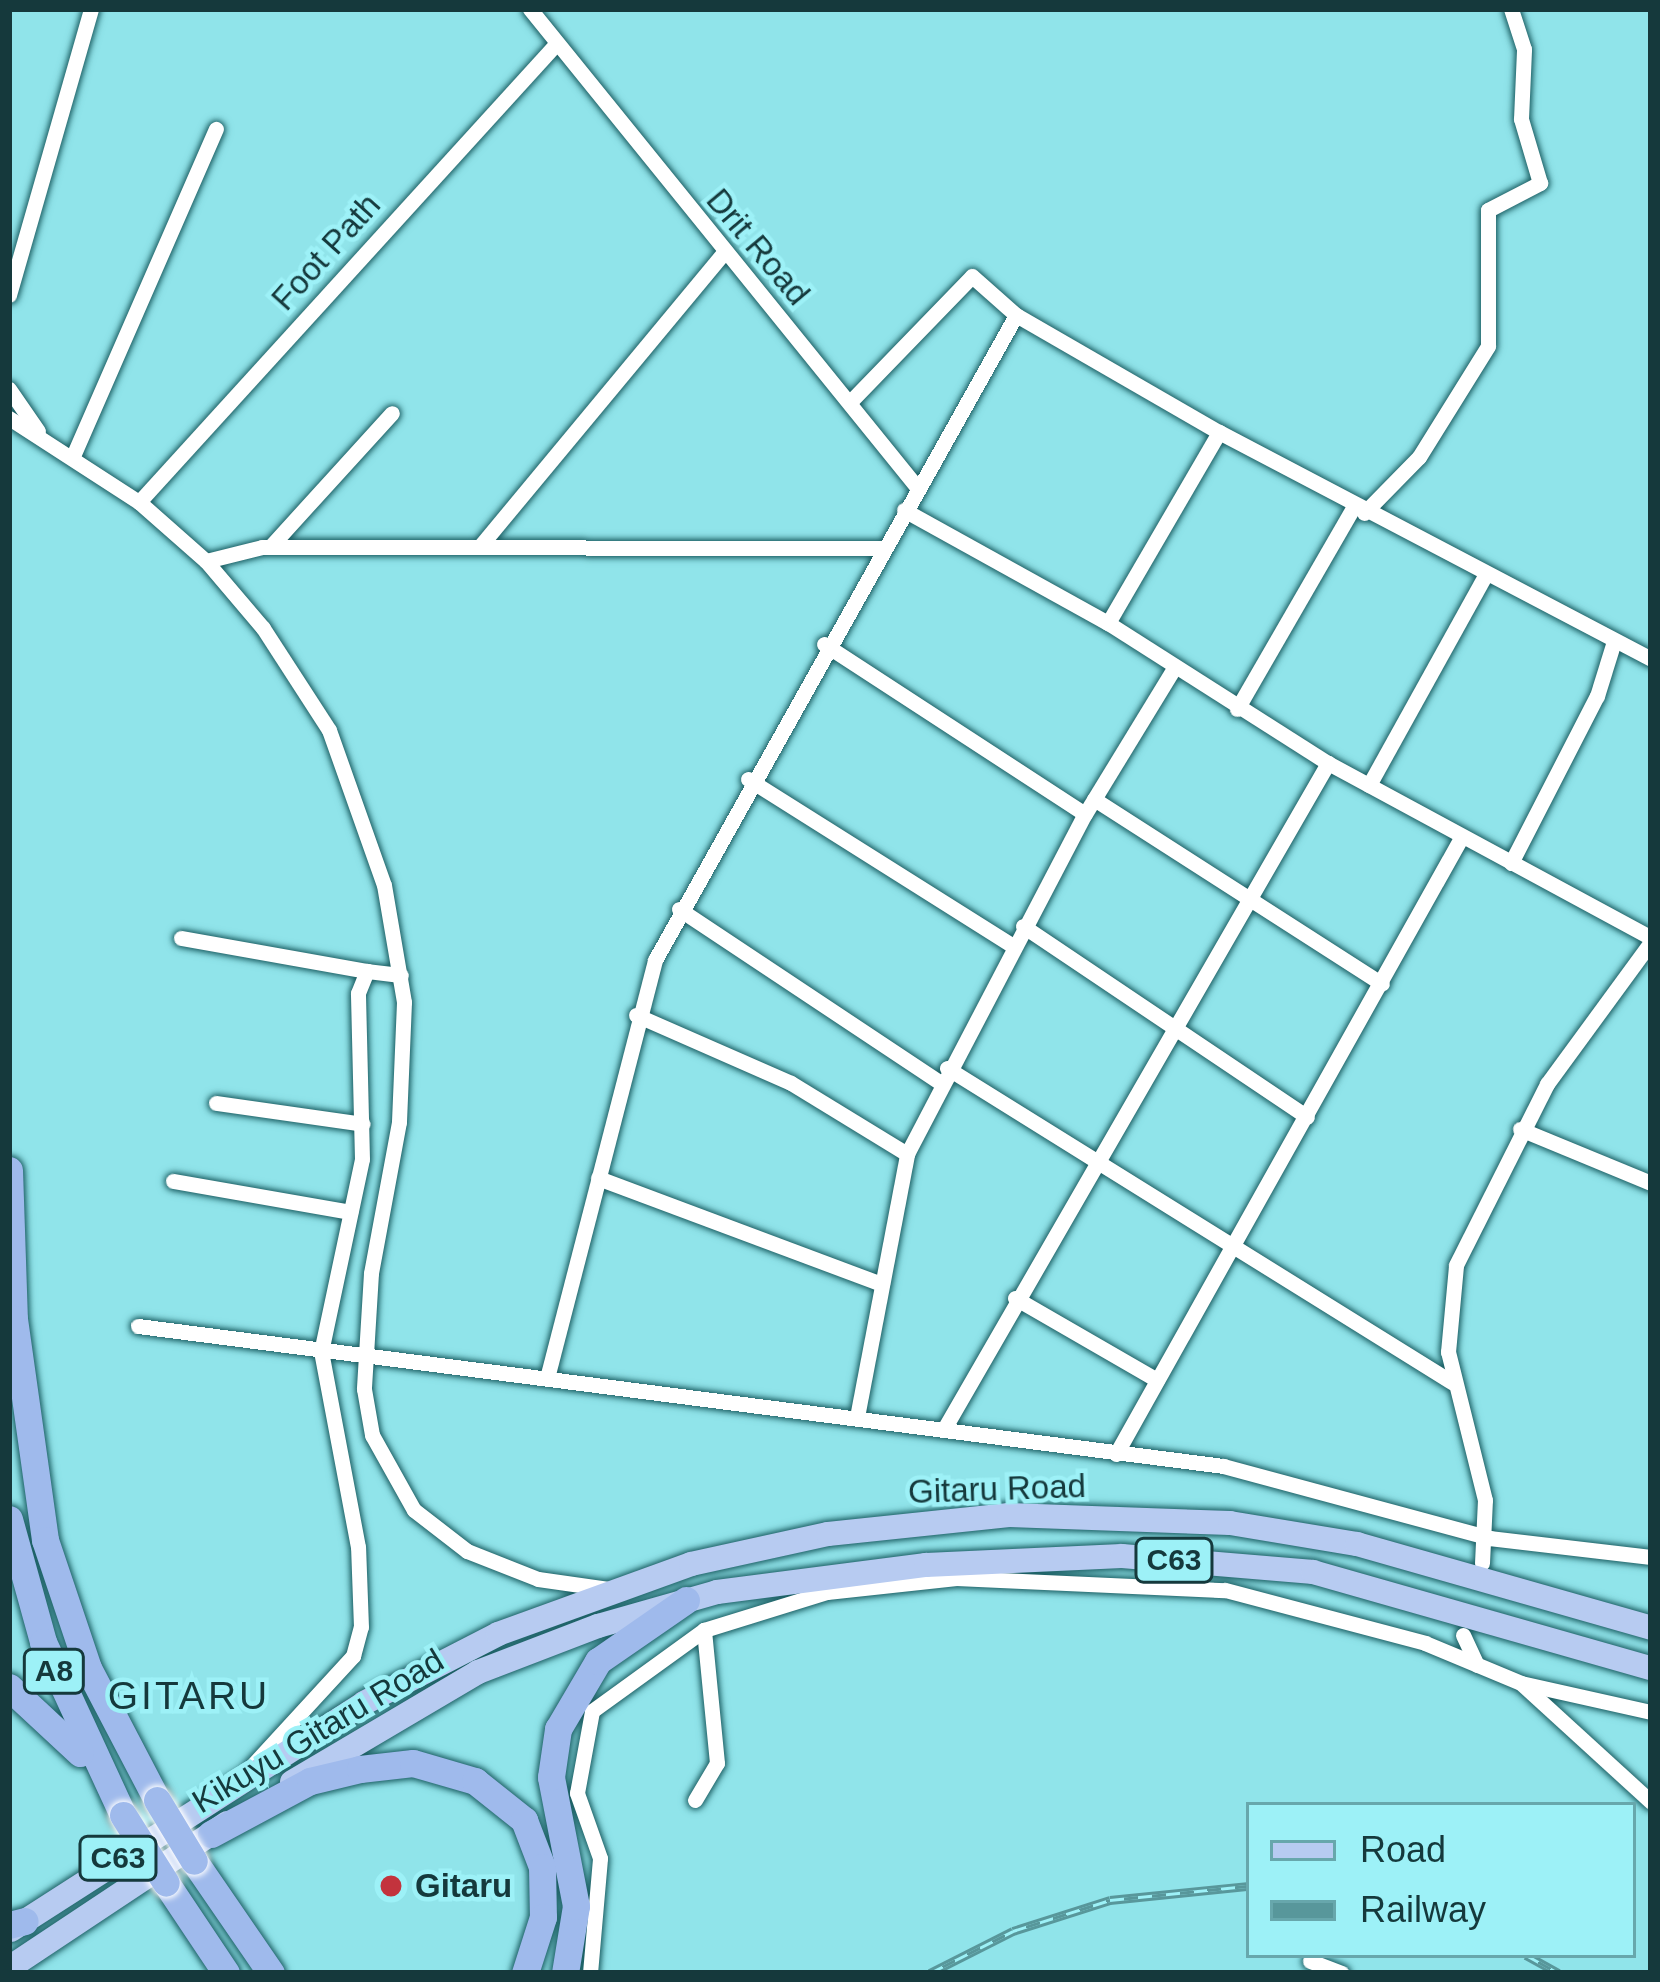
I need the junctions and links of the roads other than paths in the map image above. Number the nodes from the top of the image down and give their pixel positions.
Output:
1 (91, 9) edge
2 (530, 9) edge
3 (1511, 9) edge
4 (556, 44) junction
5 (216, 129) dead end
6 (723, 253) junction
7 (9, 295) edge
8 (1016, 315) junction
9 (9, 389) edge
10 (850, 402) junction
11 (392, 413) dead end
12 (9, 418) edge
13 (1219, 432) junction
14 (40, 435) junction
15 (73, 456) junction
16 (916, 486) junction
17 (140, 502) junction
18 (904, 510) junction
19 (1358, 510) junction
20 (481, 544) junction
21 (270, 547) junction
22 (882, 548) junction
23 (206, 561) junction
24 (1485, 576) junction
25 (1108, 622) junction
26 (1614, 641) junction
27 (824, 644) junction
28 (1651, 659) edge
29 (1173, 670) junction
30 (1237, 709) junction
31 (1328, 763) junction
32 (748, 779) junction
33 (1369, 785) junction
34 (1089, 807) junction
35 (1461, 838) junction
36 (1510, 862) junction
37 (1250, 900) junction
38 (679, 909) junction
39 (1023, 926) junction
40 (181, 938) dead end
41 (1651, 940) edge
42 (1013, 946) junction
43 (367, 971) junction
44 (401, 975) junction
45 (1382, 984) junction
46 (635, 1016) junction
47 (1176, 1027) junction
48 (943, 1075) junction
49 (215, 1103) dead end
50 (1307, 1117) junction
51 (363, 1124) junction
52 (1520, 1129) junction
53 (907, 1154) junction
54 (1096, 1162) junction
55 (9, 1170) edge
56 (598, 1178) junction
57 (173, 1180) dead end
58 (1651, 1183) edge
59 (350, 1213) junction
60 (1232, 1246) junction
61 (882, 1284) junction
62 (1016, 1298) junction
63 (138, 1326) dead end
64 (321, 1352) junction
65 (366, 1354) junction
66 (548, 1374) junction
67 (1157, 1380) junction
68 (1453, 1383) junction
69 (857, 1417) junction
70 (944, 1429) junction
71 (1116, 1454) junction
72 (9, 1519) edge
73 (1489, 1538) junction
74 (1651, 1557) edge
75 (1482, 1563) dead end
76 (611, 1590) junction
77 (686, 1600) junction
78 (1651, 1628) edge
79 (704, 1630) junction
80 (1462, 1635) dead end
81 (1477, 1665) junction
82 (1651, 1668) edge
83 (1521, 1683) junction
84 (9, 1687) edge
85 (1651, 1712) edge
86 (95, 1769) junction
87 (231, 1789) junction
88 (695, 1800) dead end
89 (1651, 1802) edge
90 (211, 1834) junction
91 (14, 1926) edge
92 (1310, 1960) dead end
93 (9, 1968) edge
94 (222, 1969) edge
95 (275, 1973) edge
96 (525, 1973) edge
97 (565, 1973) edge
98 (590, 1973) edge
99 (1342, 1973) edge

1 - 7 street
2 - 4 street, Drit Road
3 - 19 street
4 - 6 street, Drit Road
4 - 17 street, Foot Path
5 - 15 street
6 - 10 street, Drit Road
6 - 20 street
8 - 10 street
8 - 13 street
8 - 16 street
9 - 14 street
10 - 16 street, Drit Road
11 - 21 street
12 - 14 street
13 - 19 street
13 - 25 street
14 - 15 street
15 - 17 street
16 - 18 street
17 - 23 street
18 - 22 street
18 - 25 street
19 - 24 street
19 - 30 street
20 - 21 street
20 - 22 street
21 - 23 street
22 - 27 street
23 - 44 street
24 - 26 street
24 - 33 street
25 - 29 street
26 - 28 street
26 - 36 street
27 - 32 street
27 - 34 street
29 - 30 street
29 - 34 street
30 - 31 street
31 - 33 street
31 - 37 street
32 - 38 street
32 - 42 street
33 - 35 street
34 - 37 street
34 - 39 street
35 - 36 street
35 - 45 street
36 - 41 street
37 - 45 street
37 - 47 street
38 - 46 street
38 - 48 street
39 - 42 street
39 - 47 street
40 - 43 street
41 - 52 street
42 - 48 street
43 - 44 street
43 - 51 street
44 - 65 street
45 - 50 street
46 - 53 street
46 - 56 street
47 - 50 street
47 - 54 street
48 - 53 street
48 - 54 street
49 - 51 street
50 - 60 street
51 - 59 street
52 - 58 street
52 - 68 street
53 - 61 street
54 - 60 street
54 - 62 street
55 - 95 highway, A8, bridge
56 - 61 street
56 - 66 street
57 - 59 street
59 - 64 street
60 - 67 street
60 - 68 street
61 - 69 street
62 - 67 street
62 - 70 street
63 - 64 street
64 - 65 street
64 - 87 street
65 - 66 street
65 - 76 street
66 - 69 street
67 - 71 street
68 - 73 street
69 - 70 street
70 - 71 street
71 - 73 street
72 - 86 highway, A8
73 - 74 street
73 - 75 street
76 - 78 main road, Gitaru Road / C63
76 - 87 main road, Gitaru Road / C63
77 - 82 main road, C63
77 - 90 main road, Kikuyu Gitaru Road / C63
77 - 97 highway, C63
79 - 81 street
79 - 88 street
79 - 98 street
80 - 81 street
81 - 83 street
83 - 85 street
83 - 89 street
84 - 86 highway
86 - 94 highway, A8, bridge
87 - 91 main road, C63
90 - 93 main road, Kikuyu Gitaru Road / C63
90 - 96 highway
92 - 99 street

